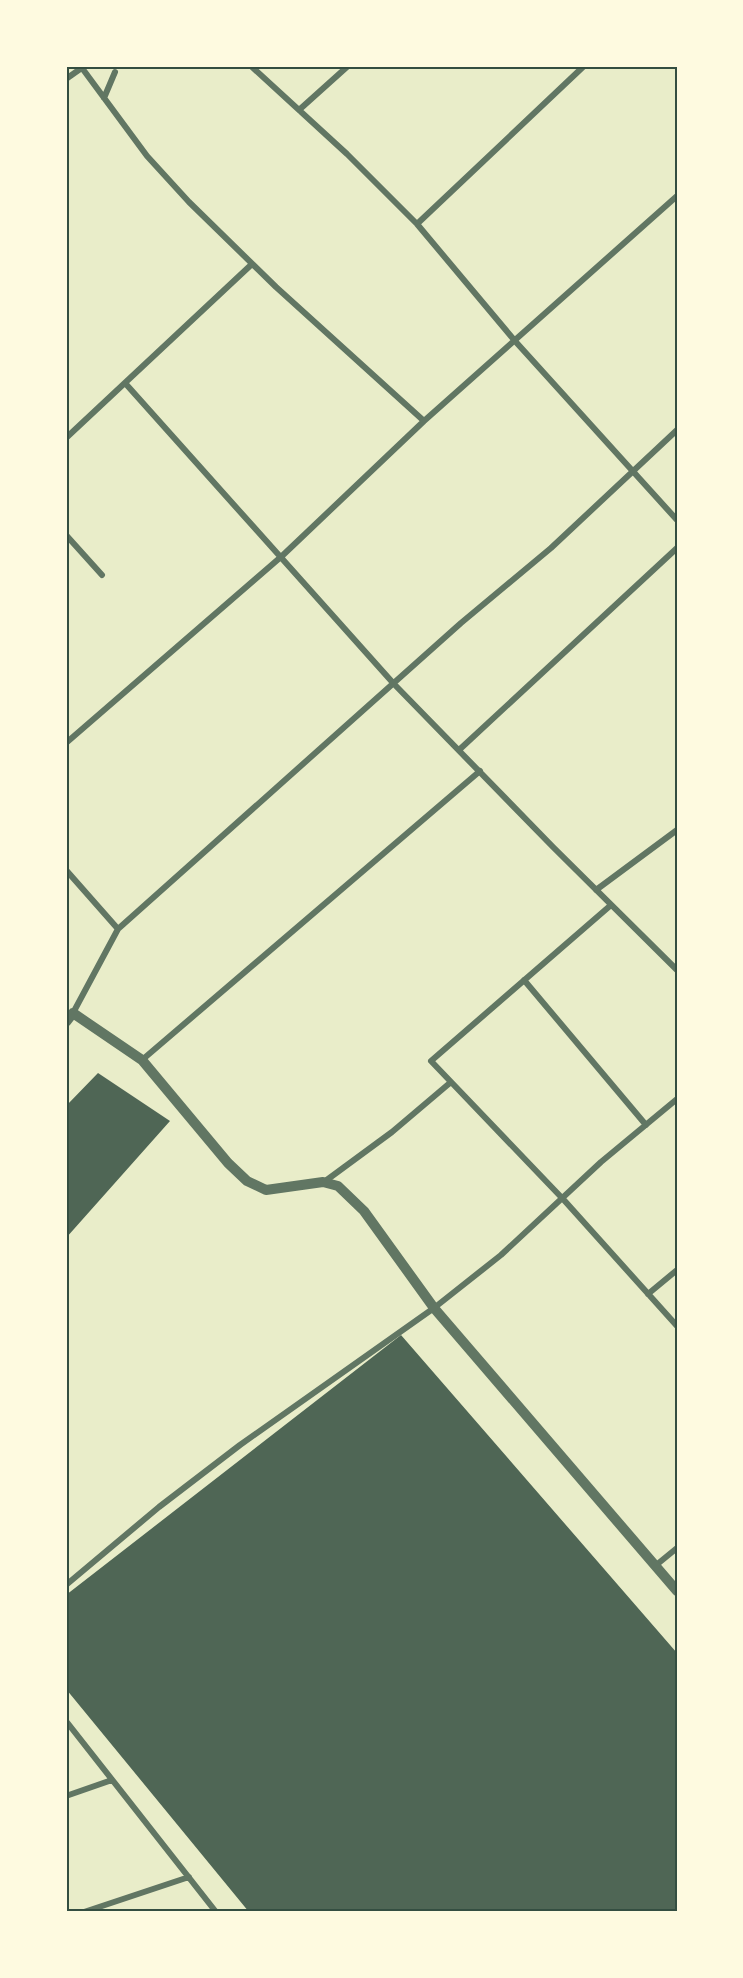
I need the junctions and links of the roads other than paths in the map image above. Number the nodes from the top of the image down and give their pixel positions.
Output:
1 (251, 66) edge
2 (348, 66) edge
3 (584, 66) edge
4 (83, 67) edge
5 (115, 72) dead end
6 (66, 79) edge
7 (104, 98) junction
8 (299, 110) junction
9 (677, 196) edge
10 (417, 224) junction
11 (252, 264) junction
12 (515, 341) junction
13 (125, 383) junction
14 (424, 422) junction
15 (677, 430) edge
16 (66, 438) edge
17 (633, 472) junction
18 (677, 520) edge
19 (66, 535) edge
20 (677, 548) edge
21 (282, 556) junction
22 (102, 575) dead end
23 (394, 684) junction
24 (66, 743) edge
25 (459, 750) junction
26 (480, 771) junction
27 (677, 830) edge
28 (66, 870) edge
29 (596, 890) junction
30 (611, 905) junction
31 (118, 929) junction
32 (677, 970) edge
33 (524, 980) junction
34 (70, 1017) edge
35 (142, 1060) junction
36 (451, 1082) junction
37 (677, 1100) edge
38 (646, 1125) junction
39 (323, 1182) junction
40 (563, 1199) junction
41 (677, 1270) edge
42 (648, 1294) junction
43 (434, 1308) junction
44 (677, 1326) edge
45 (677, 1548) edge
46 (654, 1566) junction
47 (66, 1585) edge
48 (677, 1591) edge
49 (66, 1721) edge
50 (112, 1779) junction
51 (66, 1796) edge
52 (189, 1877) junction
53 (84, 1912) edge
54 (216, 1912) edge

1 - 8 street
2 - 8 street
3 - 10 street
4 - 6 street
4 - 7 street
5 - 7 street
7 - 11 street
8 - 10 street
9 - 12 street
10 - 12 street
11 - 13 street
11 - 14 street
12 - 14 street
12 - 17 street
13 - 16 street
13 - 21 street
14 - 21 street
15 - 17 street
17 - 18 street
17 - 23 street
19 - 22 street
20 - 25 street
21 - 23 street
21 - 24 street
23 - 25 street
23 - 31 street
25 - 26 street
26 - 29 street
26 - 35 street
27 - 29 street
28 - 31 street
29 - 30 street
30 - 32 street
30 - 33 street
31 - 34 street
33 - 36 street
33 - 38 street
34 - 35 street
35 - 39 street
36 - 39 street
36 - 40 street
37 - 38 street
38 - 40 street
39 - 43 street
40 - 42 street
40 - 43 street
41 - 42 street
42 - 44 street
43 - 46 street
43 - 47 street
45 - 46 street
46 - 48 street
49 - 50 street
50 - 51 street
50 - 52 street
52 - 53 street
52 - 54 street

